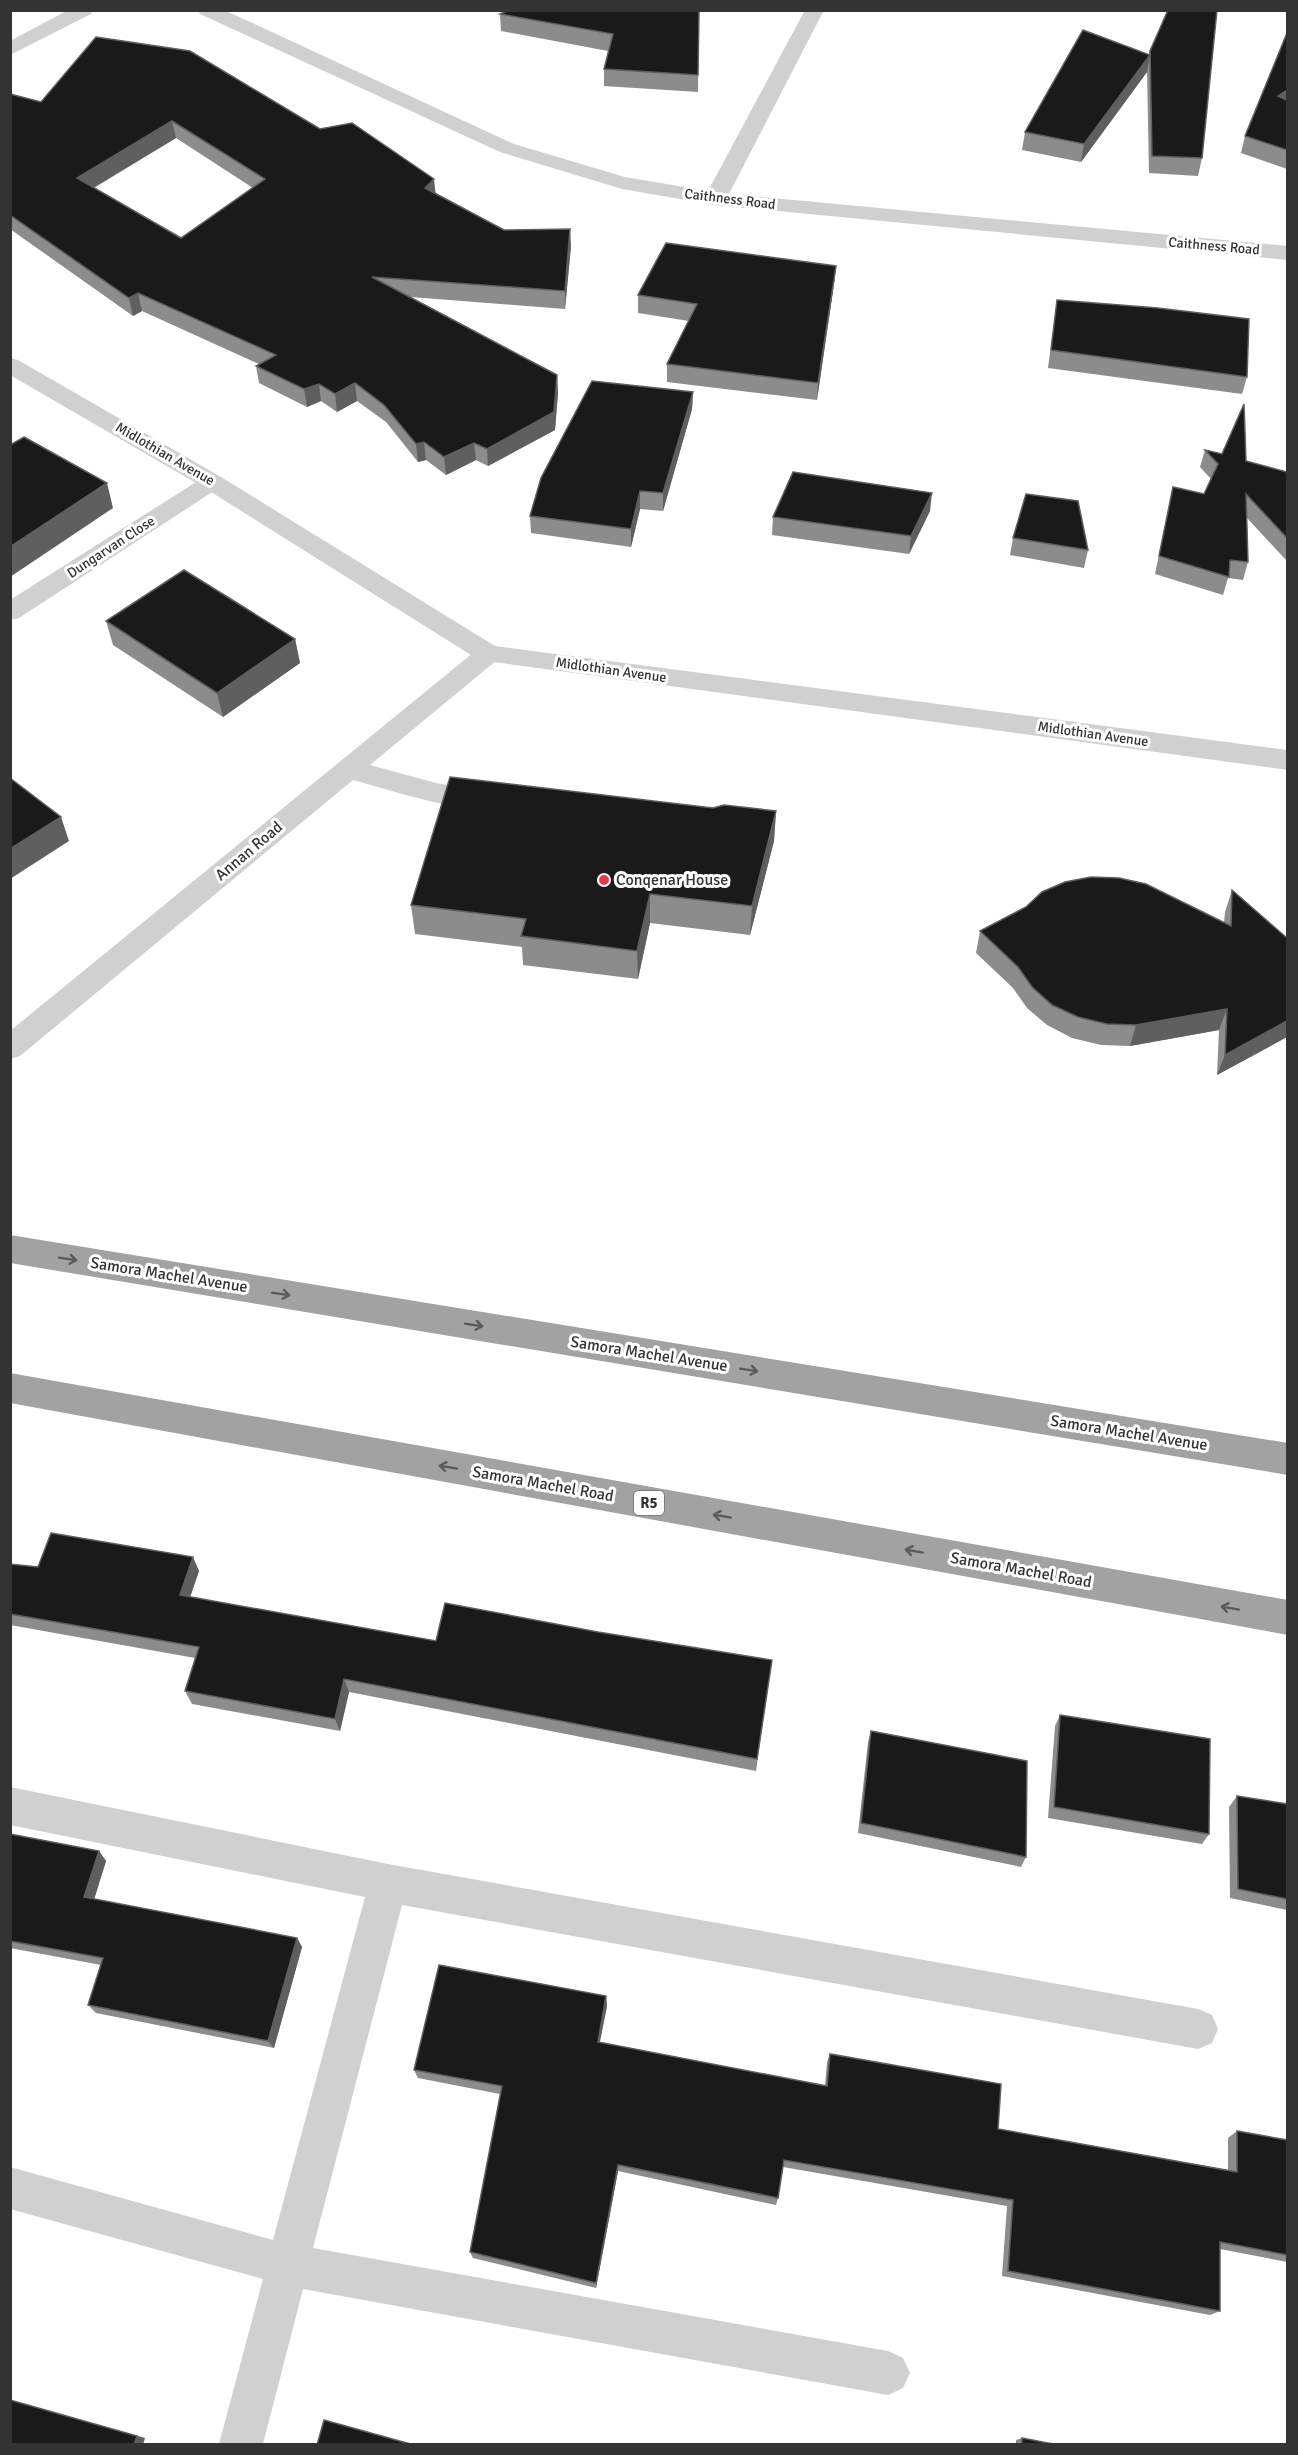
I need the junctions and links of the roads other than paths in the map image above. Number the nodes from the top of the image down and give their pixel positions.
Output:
1 (84, 10) edge
2 (207, 10) edge
3 (815, 10) edge
4 (10, 49) edge
5 (715, 200) junction
6 (1287, 253) edge
7 (10, 365) edge
8 (212, 482) junction
9 (10, 612) edge
10 (488, 654) junction
11 (1287, 759) edge
12 (349, 769) junction
13 (516, 803) edge
14 (10, 1048) edge
15 (10, 1249) edge
16 (10, 1388) edge
17 (1287, 1459) edge
18 (1287, 1618) edge
19 (10, 1806) edge
20 (388, 1883) junction
21 (1198, 2029) dead end
22 (10, 2188) edge
23 (288, 2265) junction
24 (888, 2373) dead end
25 (241, 2445) edge

1 - 4 street
2 - 5 street, Caithness Road
3 - 5 street
5 - 6 street, Caithness Road
7 - 8 street, Midlothian Avenue
8 - 9 lane, Dungarvan Close
8 - 10 street, Midlothian Avenue
10 - 11 street, Midlothian Avenue
10 - 12 lane, Annan Road
12 - 13 lane
12 - 14 lane, Annan Road
15 -> 17 highway, Samora Machel Avenue
18 -> 16 highway, Samora Machel Road / R5
19 - 20 lane
20 - 21 lane
20 - 23 lane
22 - 23 lane
23 - 24 lane
23 - 25 lane

